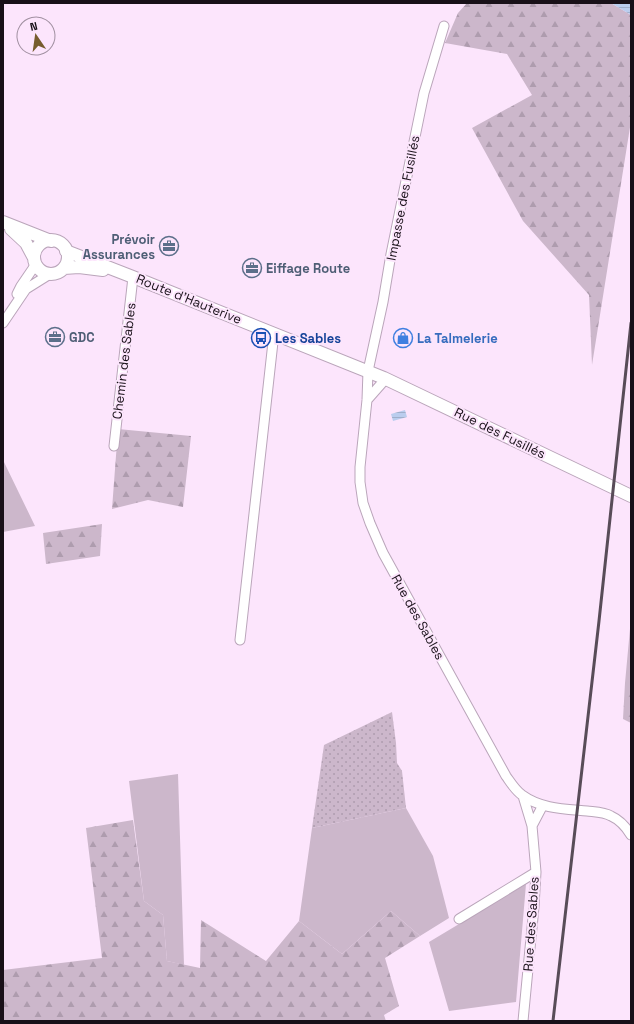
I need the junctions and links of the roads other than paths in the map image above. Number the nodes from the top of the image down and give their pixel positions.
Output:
1 (444, 26) dead end
2 (3, 223) edge
3 (51, 241) junction
4 (66, 251) junction
5 (35, 261) junction
6 (64, 268) junction
7 (50, 274) junction
8 (127, 274) junction
9 (5, 319) edge
10 (274, 333) junction
11 (368, 371) junction
12 (384, 378) junction
13 (367, 400) junction
14 (114, 446) dead end
15 (631, 496) edge
16 (240, 640) dead end
17 (523, 796) junction
18 (543, 805) junction
19 (532, 826) junction
20 (631, 835) edge
21 (536, 872) junction
22 (459, 919) dead end
23 (523, 1021) edge

1 - 11 street, Impasse des Fusillés
2 - 3 main road
2 - 5 main road
3 - 4 main road
3 - 5 main road
4 - 6 main road
4 - 8 main road, Route d'Hauterive
5 - 7 main road
5 - 9 street
6 - 7 main road
6 - 8 main road, Route d'Hauterive
7 - 9 street
8 - 10 main road, Route d'Hauterive
8 - 14 street, Chemin des Sables
10 - 11 main road, Route d'Hauterive
10 - 16 street
11 - 12 main road, Rue des Fusillés
11 - 13 street, Rue des Sables
12 - 13 street
12 - 15 main road, Rue des Fusillés
13 - 17 street, Rue des Sables
17 - 18 street, Rue des Sables
17 - 19 street, Rue des Sables
18 - 19 street
18 - 20 street, Rue des Sables
19 - 21 street, Rue des Sables
21 - 22 street
21 - 23 street, Rue des Sables

